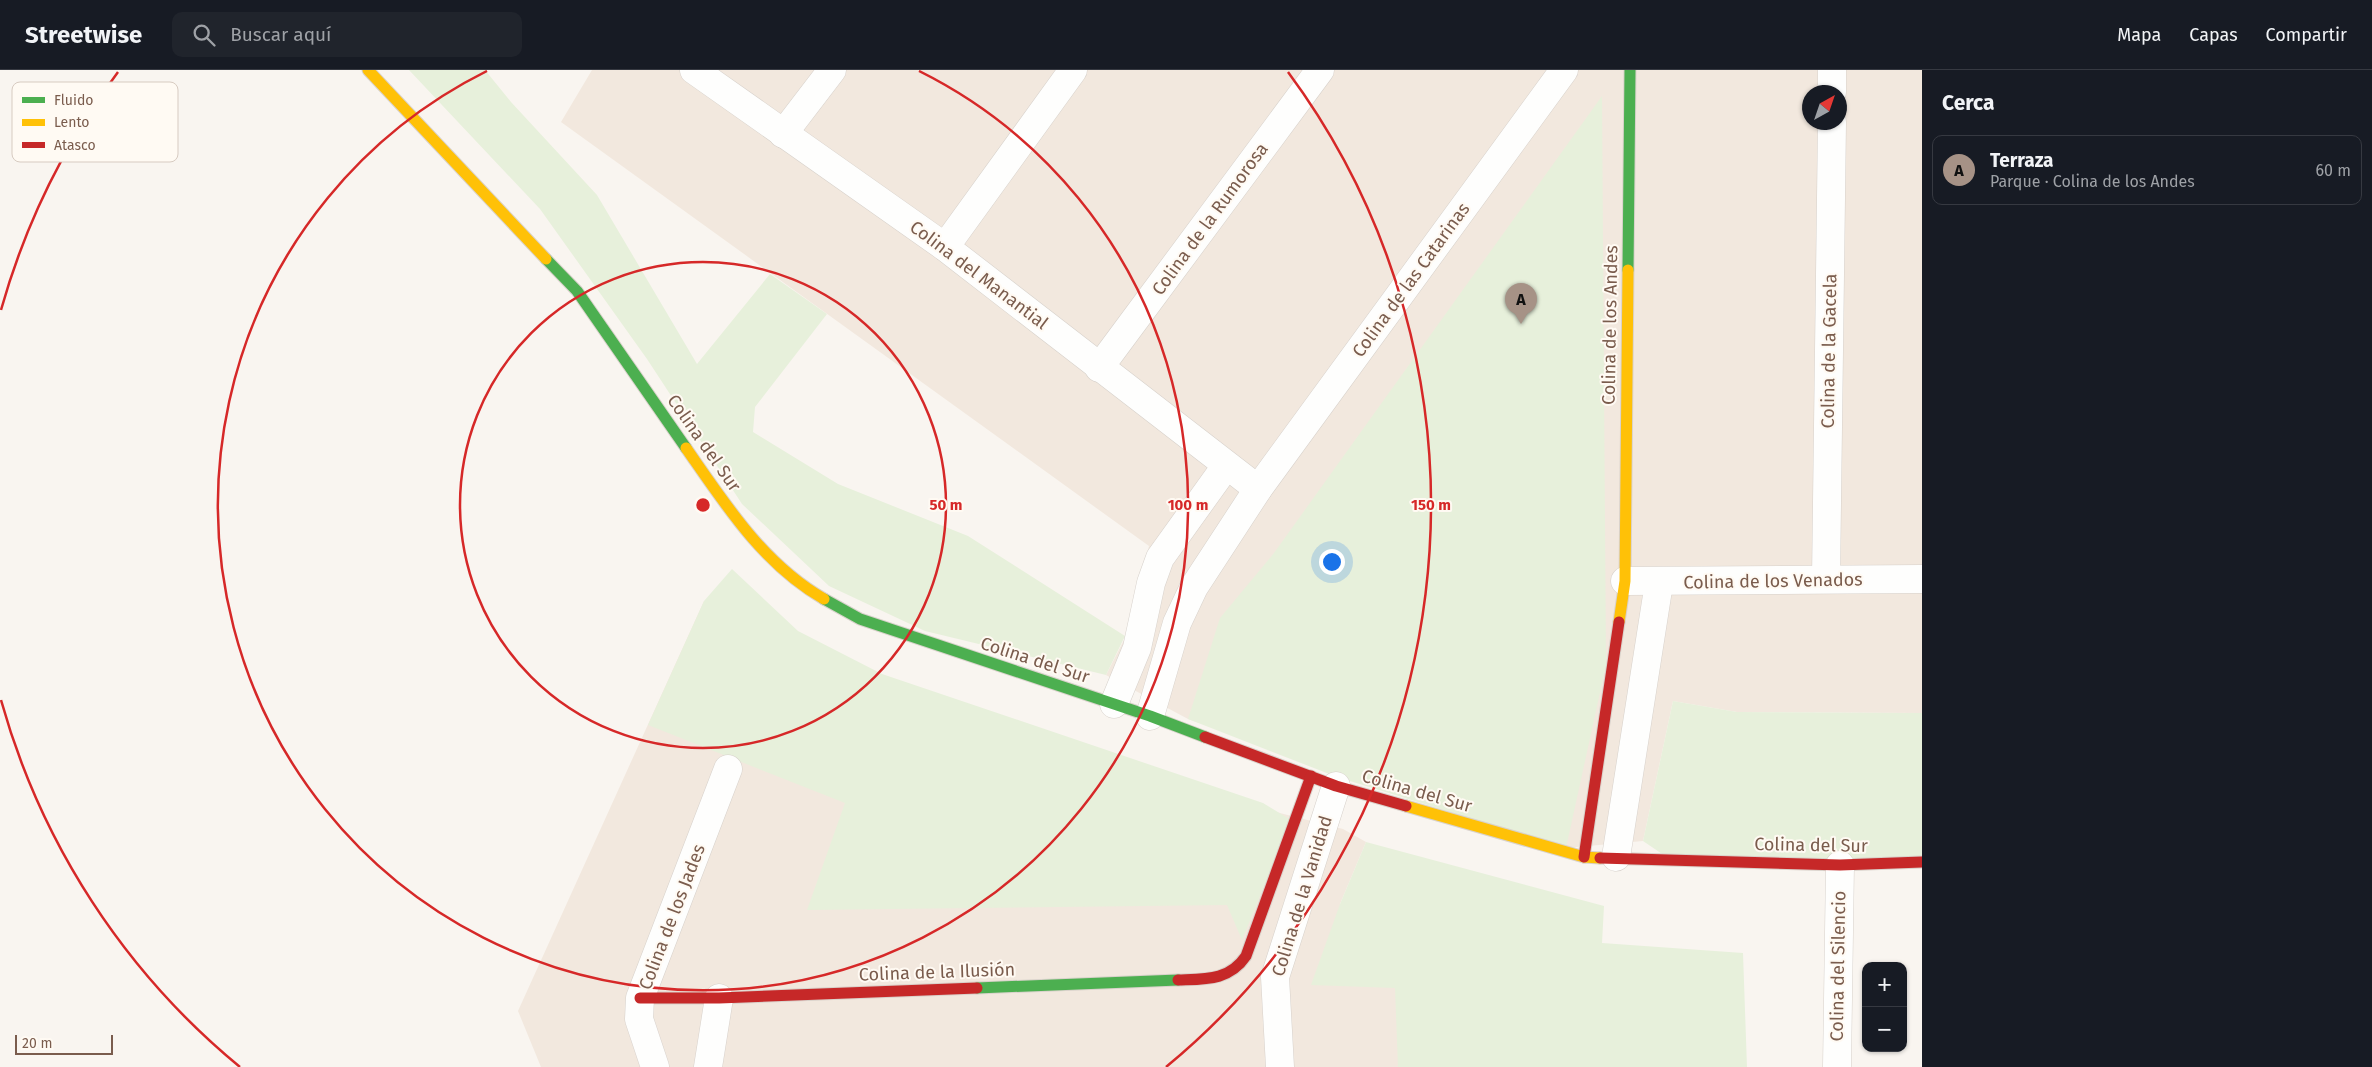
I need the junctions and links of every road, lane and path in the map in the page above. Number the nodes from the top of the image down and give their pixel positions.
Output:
1 (368, 70) edge
2 (694, 70) edge
3 (832, 70) edge
4 (1073, 70) edge
5 (1320, 70) edge
6 (1564, 70) edge
7 (1630, 70) edge
8 (1832, 70) edge
9 (1832, 85) edge
10 (1832, 130) edge
11 (783, 134) junction
12 (945, 247) junction
13 (1100, 368) junction
14 (1226, 466) junction
15 (1258, 489) junction
16 (1826, 579) junction
17 (1922, 579) edge
18 (1625, 581) junction
19 (1659, 582) junction
20 (1114, 704) junction
21 (1150, 716) junction
22 (728, 769) dead end
23 (1311, 776) junction
24 (1336, 786) junction
25 (1584, 857) junction
26 (1616, 857) junction
27 (1922, 862) edge
28 (1840, 865) junction
29 (640, 998) junction
30 (719, 998) junction
31 (655, 1067) edge
32 (708, 1067) edge
33 (1280, 1067) edge
34 (1837, 1067) edge

1 - 20 street, Colina del Sur
2 - 11 street, Colina del Manantial
3 - 11 street
4 - 12 street
5 - 13 street, Colina de la Rumorosa
6 - 15 street, Colina de las Catarinas
7 - 18 street, Colina de los Andes
8 - 9 street
10 - 16 street, Colina de la Gacela
11 - 12 street, Colina del Manantial
12 - 13 street, Colina del Manantial
13 - 14 street, Colina del Manantial
14 - 15 street, Colina del Manantial
14 - 20 street
15 - 21 street, Colina de las Catarinas
16 - 17 street, Colina de los Venados
16 - 19 street, Colina de los Venados
18 - 19 street, Colina de los Venados
18 - 25 street, Colina de los Andes
19 - 26 street
20 - 21 street, Colina del Sur
21 - 23 street, Colina del Sur
22 - 29 street, Colina de los Jades
23 - 24 street, Colina del Sur
23 - 30 street, Colina de la Ilusión
24 - 25 street, Colina del Sur
24 - 33 street, Colina de la Vanidad
25 - 26 street, Colina del Sur
26 - 28 street, Colina del Sur
27 - 28 street, Colina del Sur
28 - 34 street, Colina del Silencio
29 - 30 street, Colina de la Ilusión
29 - 31 street, Colina de los Jades
30 - 32 street

